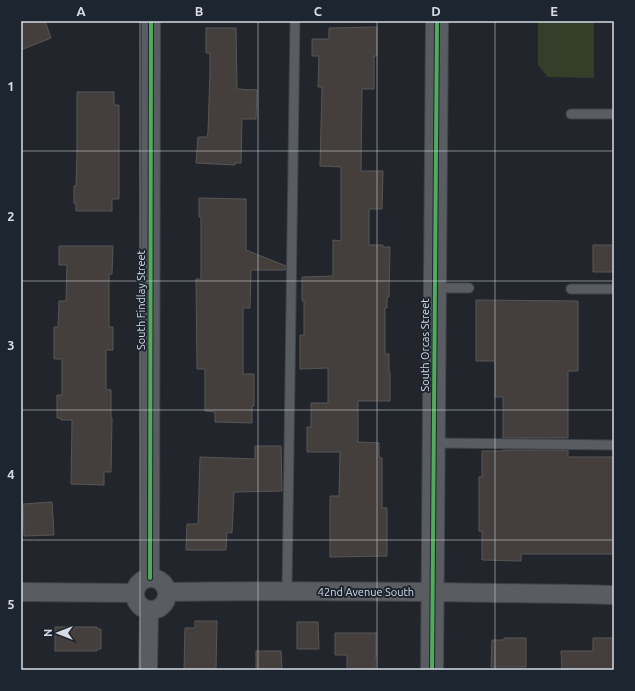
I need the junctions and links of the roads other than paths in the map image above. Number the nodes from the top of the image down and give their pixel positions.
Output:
1 (151, 21) edge
2 (295, 21) edge
3 (437, 21) edge
4 (571, 114) dead end
5 (614, 114) edge
6 (435, 288) junction
7 (469, 288) dead end
8 (570, 289) dead end
9 (614, 289) edge
10 (434, 443) junction
11 (614, 445) edge
12 (150, 578) junction
13 (287, 591) junction
14 (21, 592) edge
15 (167, 592) junction
16 (433, 592) junction
17 (134, 593) junction
18 (614, 595) edge
19 (149, 611) junction
20 (148, 670) edge
21 (432, 670) edge

1 - 12 street, South Findlay Street
2 - 13 lane
3 - 6 street, South Orcas Street
4 - 5 lane
6 - 7 lane
6 - 10 street, South Orcas Street
8 - 9 lane
10 - 11 lane
10 - 16 street, South Orcas Street
12 - 15 street
12 - 17 street
13 - 15 street, 42nd Avenue South
13 - 16 street, 42nd Avenue South
14 - 17 street
15 - 19 street
16 - 18 street, 42nd Avenue South
16 - 21 street, South Orcas Street
17 - 19 street
19 - 20 street

